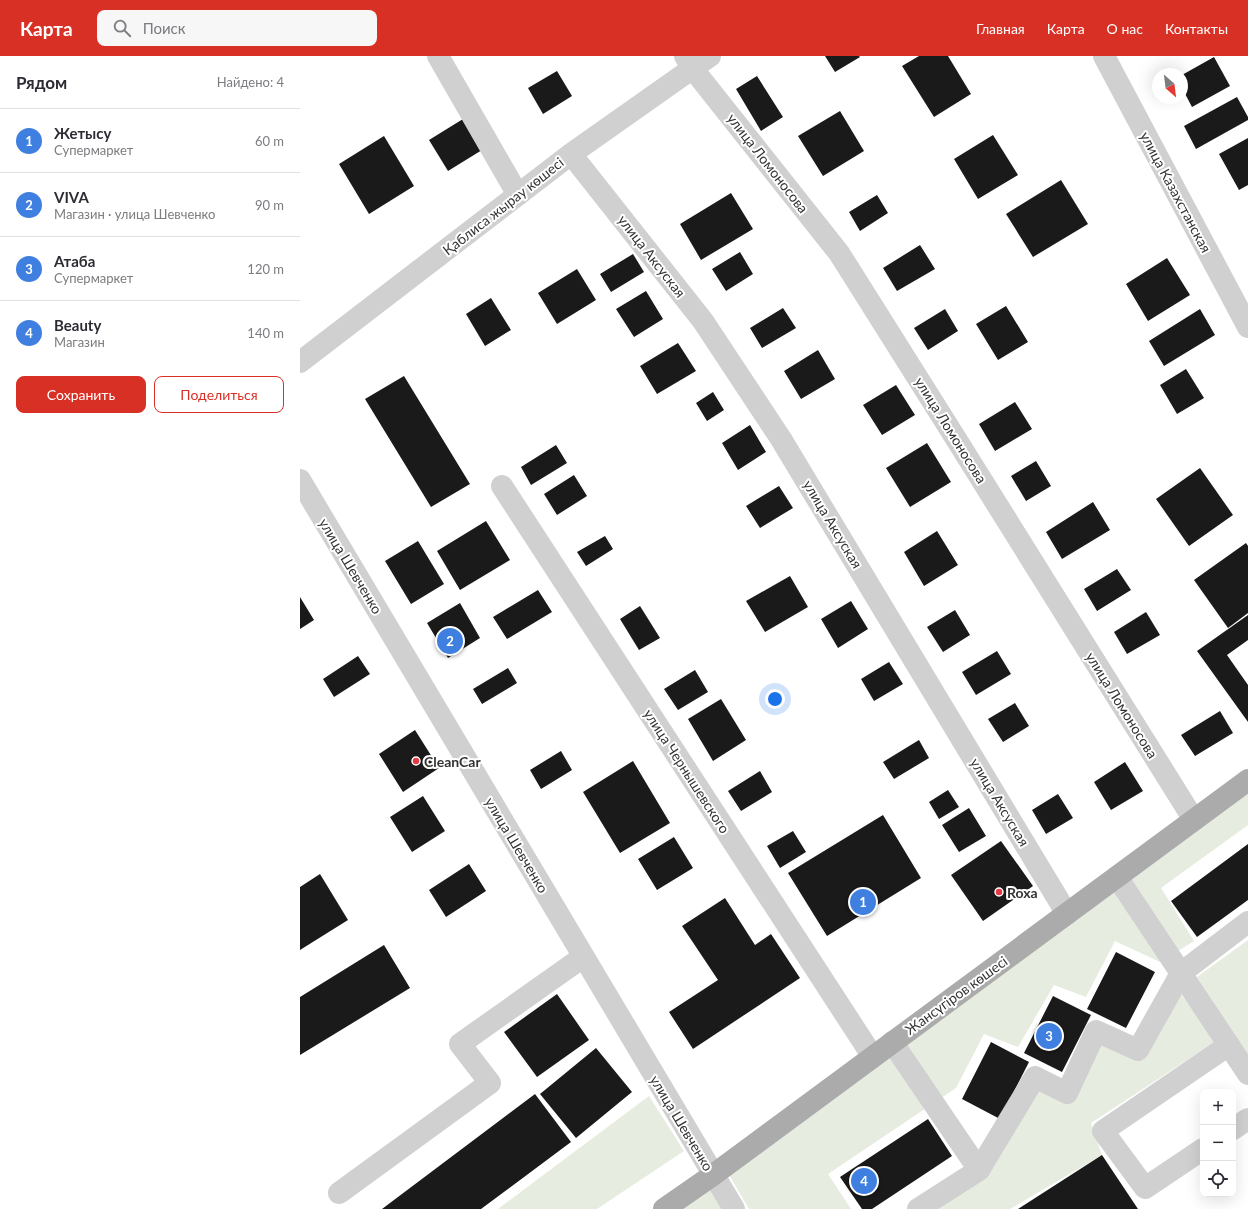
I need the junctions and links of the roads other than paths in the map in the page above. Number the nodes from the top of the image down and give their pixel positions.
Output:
1 (438, 56) edge
2 (710, 56) edge
3 (1104, 56) edge
4 (689, 62) edge
5 (571, 154) junction
6 (518, 195) junction
7 (1248, 328) edge
8 (300, 362) edge
9 (300, 480) edge
10 (502, 486) dead end
11 (306, 503) edge
12 (1248, 780) edge
13 (1194, 820) junction
14 (1117, 877) junction
15 (1067, 914) junction
16 (1248, 922) edge
17 (583, 957) junction
18 (1181, 973) junction
19 (892, 1042) junction
20 (1230, 1045) junction
21 (873, 1057) junction
22 (1248, 1074) edge
23 (1248, 1119) edge
24 (1236, 1127) edge
25 (1200, 1151) edge
26 (979, 1170) junction
27 (713, 1174) junction
28 (339, 1193) dead end
29 (664, 1209) edge
30 (734, 1209) edge
31 (918, 1209) edge

1 - 6 street
2 - 4 street, Қаблиса жырау көшесі
3 - 7 street, улица Казахстанская
4 - 5 street, Қаблиса жырау көшесі
4 - 13 street, улица Ломоносова
5 - 6 street, Қаблиса жырау көшесі
5 - 15 street, улица Аксуская
6 - 8 street, Қаблиса жырау көшесі
9 - 11 street, улица Шевченко
10 - 21 street, улица Чернышевского
11 - 17 street, улица Шевченко
12 - 13 main road, Жансүгіров көшесі
13 - 14 main road, Жансүгіров көшесі
14 - 15 main road, Жансүгіров көшесі
14 - 18 street
15 - 19 main road, Жансүгіров көшесі
16 - 18 street
17 - 27 street, улица Шевченко
17 - 28 street
18 - 20 street
18 - 26 street
19 - 21 main road, Жансүгіров көшесі
19 - 26 street
20 - 22 street
20 - 25 street
21 - 27 main road, Жансүгіров көшесі
23 - 24 street
26 - 31 street
27 - 29 main road, Жансүгіров көшесі
27 - 30 street, улица Шевченко

